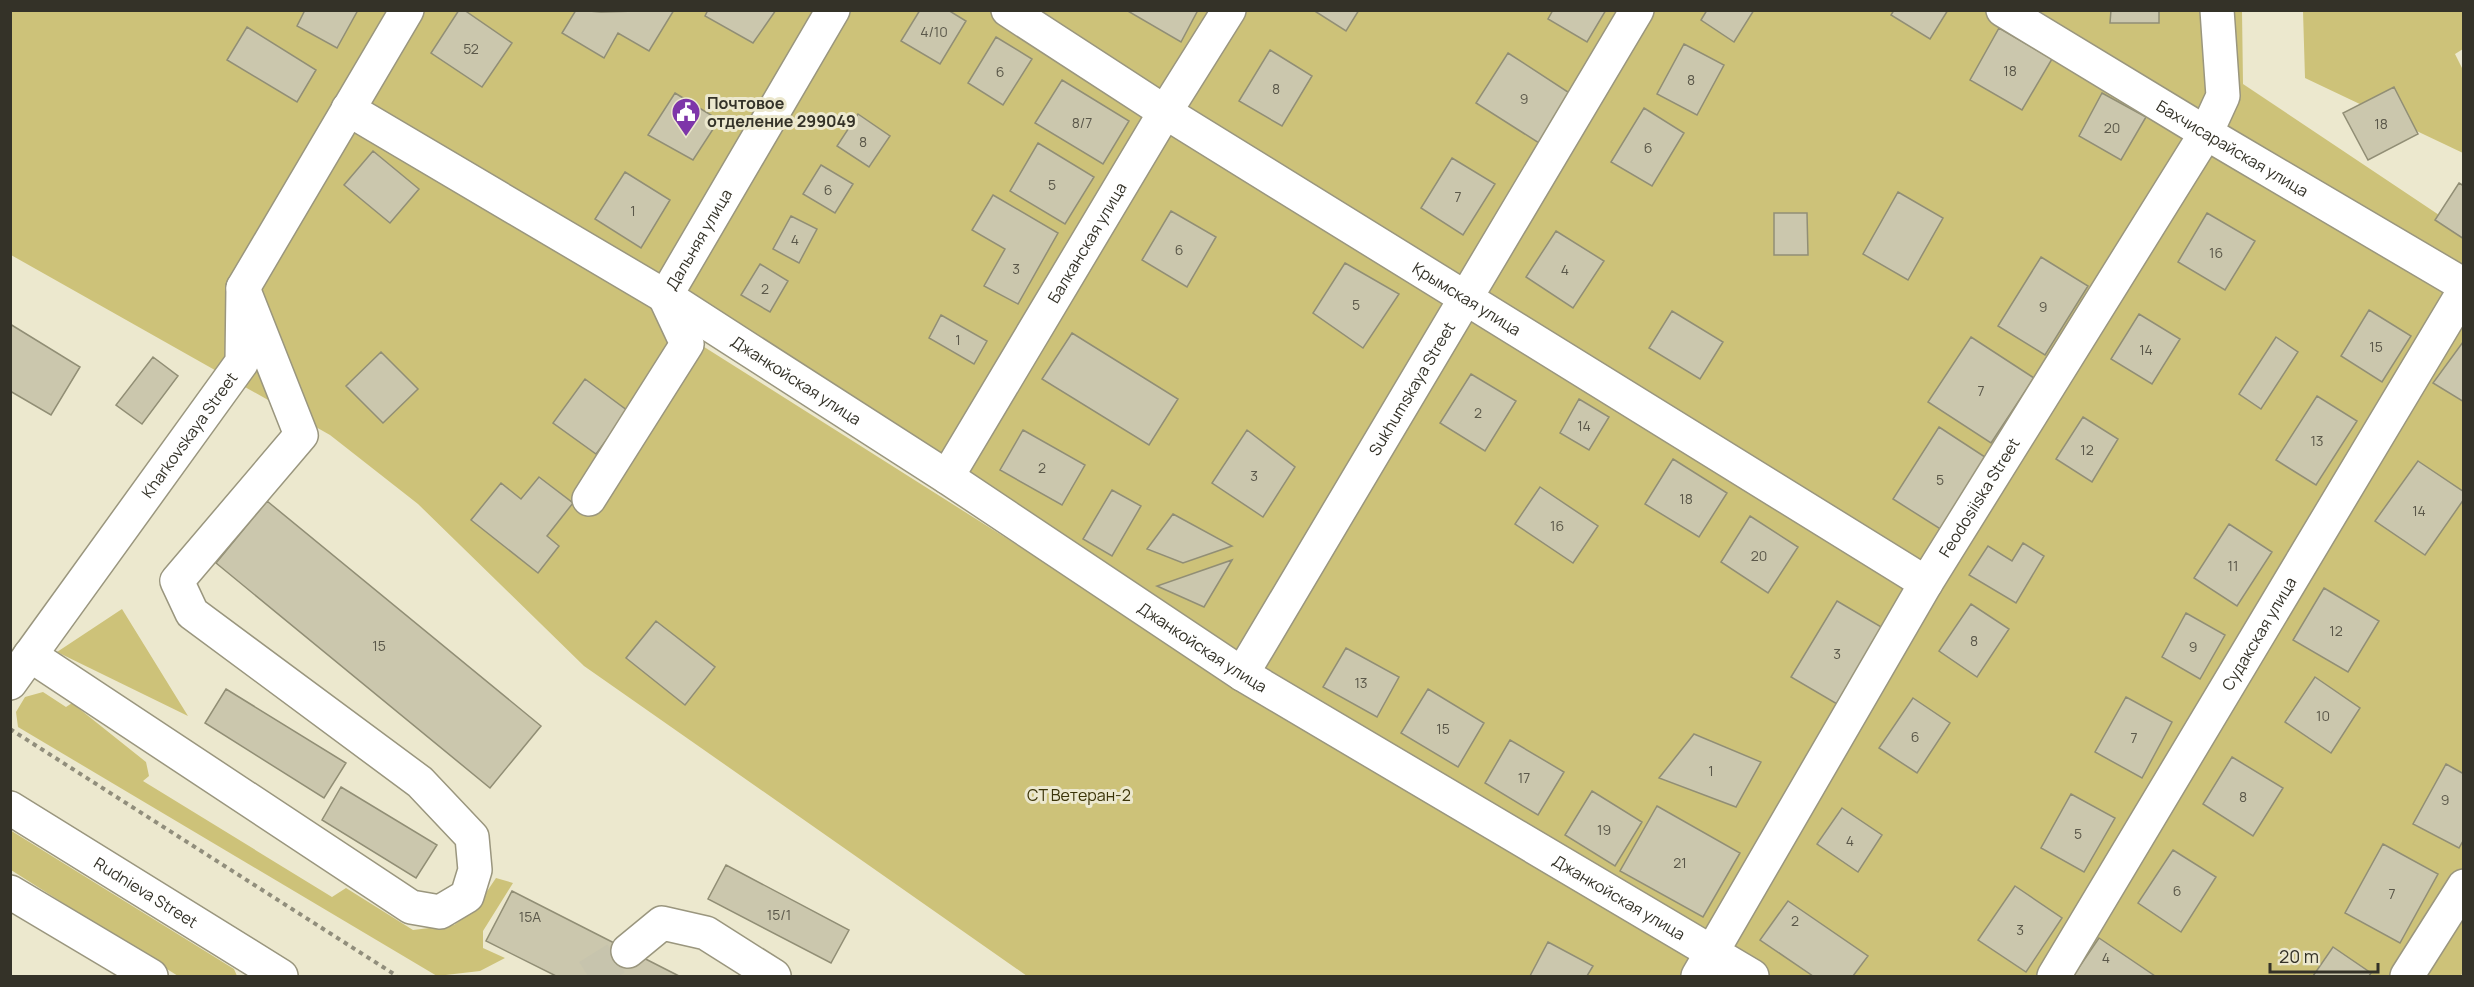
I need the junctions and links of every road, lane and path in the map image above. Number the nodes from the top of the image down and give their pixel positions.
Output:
1 (407, 10) edge
2 (833, 10) edge
3 (1008, 10) edge
4 (1228, 10) edge
5 (1637, 10) edge
6 (2003, 10) edge
7 (2217, 10) edge
8 (348, 109) junction
9 (1165, 112) junction
10 (2206, 133) junction
11 (2463, 285) edge
12 (243, 288) junction
13 (2463, 291) edge
14 (665, 297) junction
15 (1465, 297) junction
16 (948, 477) junction
17 (589, 499) dead end
18 (1926, 583) junction
19 (30, 656) junction
20 (1242, 674) junction
21 (10, 683) edge
22 (10, 729) edge
23 (10, 808) edge
24 (2463, 886) edge
25 (10, 892) edge
26 (628, 951) tunnel mouth
27 (1705, 965) edge
28 (272, 974) edge
29 (151, 976) edge
30 (397, 976) edge
31 (774, 976) edge
32 (1752, 976) edge
33 (2054, 976) edge
34 (2407, 976) edge

1 - 8 street, Kharkovskaya Street
2 - 14 street, Дальняя улица
3 - 9 street, Крымская улица
4 - 9 street, Балканская улица
5 - 15 street, Sukhumskaya Street
6 - 10 street, Бахчисарайская улица
7 - 10 street, Feodosiiska Street
8 - 12 street, Kharkovskaya Street
8 - 14 street, Джанкойская улица
9 - 15 street, Крымская улица
9 - 16 street, Балканская улица
10 - 11 street, Бахчисарайская улица
10 - 18 street, Feodosiiska Street
12 - 19 street, Kharkovskaya Street
12 - 19 street
13 - 33 street, Судакская улица
14 - 16 street, Джанкойская улица
14 - 17 street, Дальняя улица
15 - 18 street, Крымская улица
15 - 20 street, Sukhumskaya Street
16 - 20 street, Джанкойская улица
18 - 27 street, Feodosiiska Street
19 - 21 street, Kharkovskaya Street
20 - 27 street, Джанкойская улица
22 - 30 path
23 - 28 street, Rudnieva Street
24 - 34 street
25 - 29 street
26 - 31 street
27 - 32 street, Джанкойская улица

